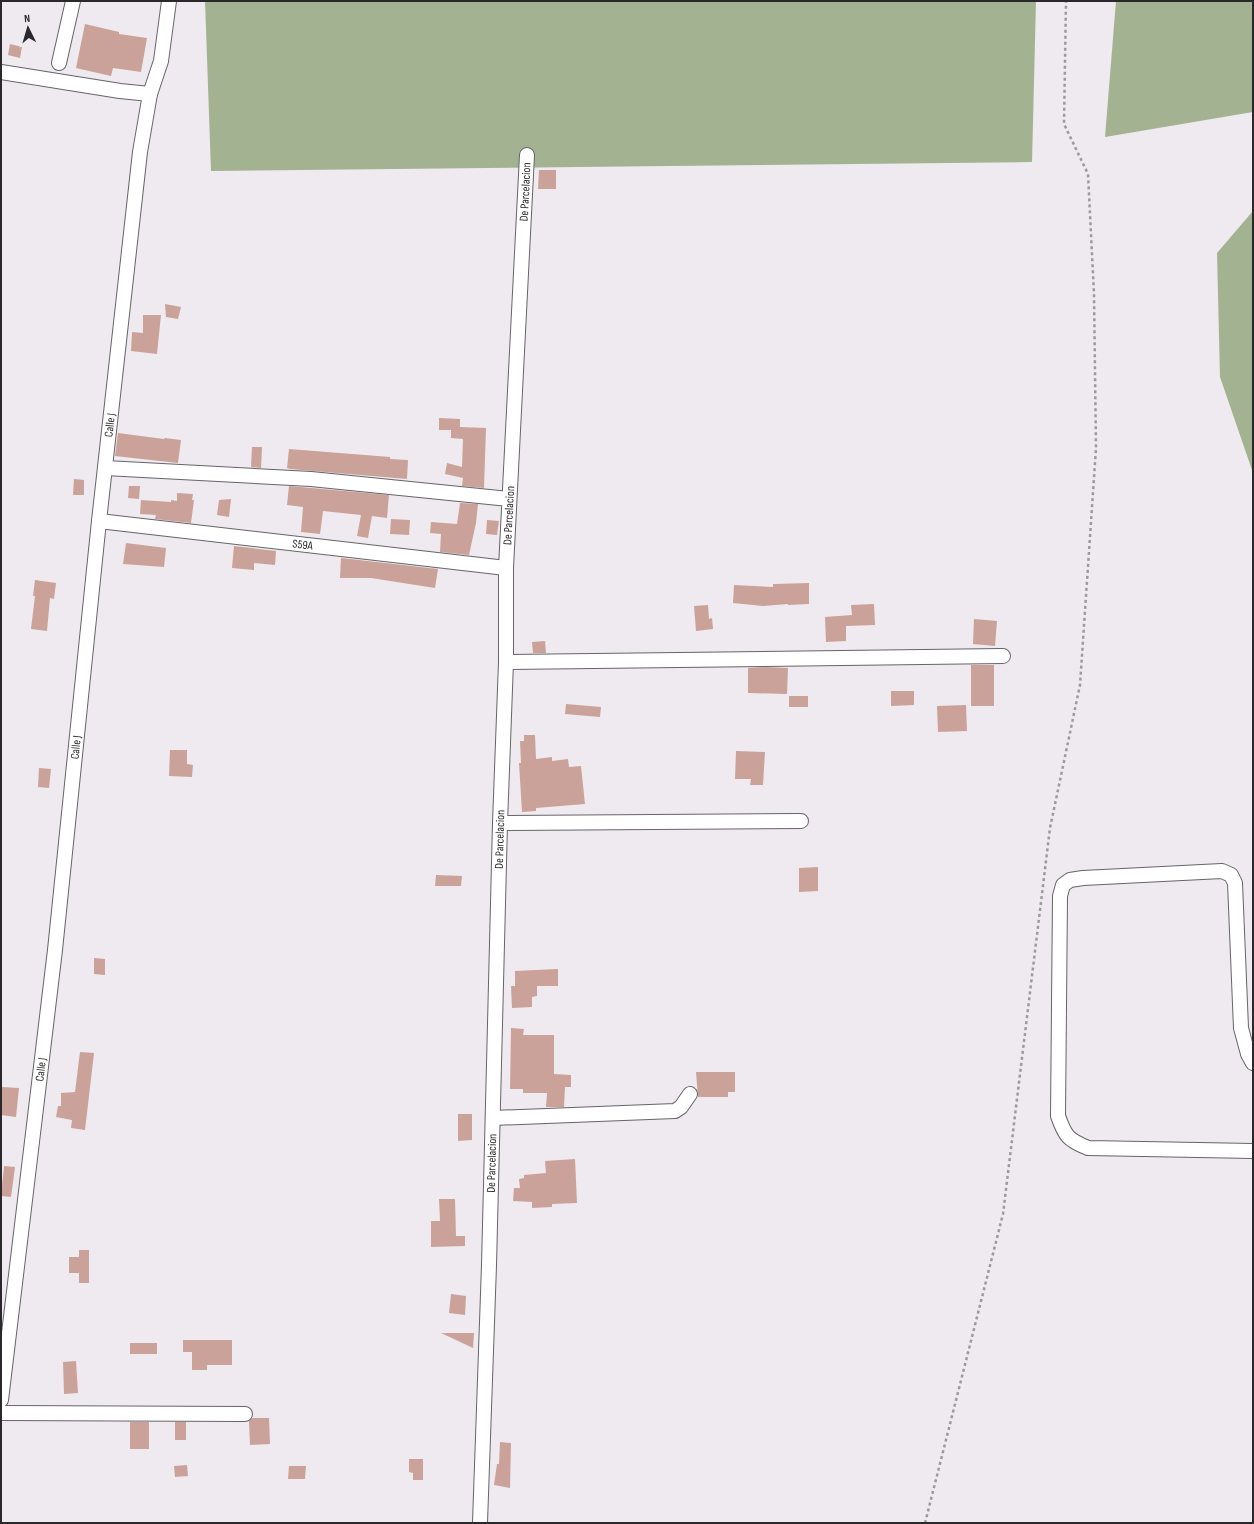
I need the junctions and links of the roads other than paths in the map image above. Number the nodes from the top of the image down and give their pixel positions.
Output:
1 (73, 1) edge
2 (169, 1) edge
3 (59, 63) dead end
4 (1, 72) edge
5 (150, 94) junction
6 (527, 155) dead end
7 (105, 468) junction
8 (509, 499) junction
9 (99, 521) junction
10 (506, 568) junction
11 (1004, 656) dead end
12 (506, 662) junction
13 (801, 822) dead end
14 (500, 823) junction
15 (1253, 1063) edge
16 (690, 1094) dead end
17 (493, 1118) junction
18 (1253, 1151) edge
19 (4, 1345) edge
20 (1, 1400) edge
21 (1, 1413) edge
22 (245, 1414) dead end
23 (480, 1523) edge

1 - 3 street
2 - 5 street, Calle J
4 - 5 street
5 - 7 street, Calle J
6 - 8 street, De Parcelacion
7 - 8 street
7 - 9 street, Calle J
8 - 10 street, De Parcelacion
9 - 10 street, S59A
9 - 19 street, Calle J
10 - 12 street, De Parcelacion
11 - 12 street
12 - 14 street, De Parcelacion
13 - 14 street
14 - 17 street, De Parcelacion
15 - 18 street
16 - 17 street
17 - 23 street, De Parcelacion
19 - 20 street, Calle J
21 - 22 street

